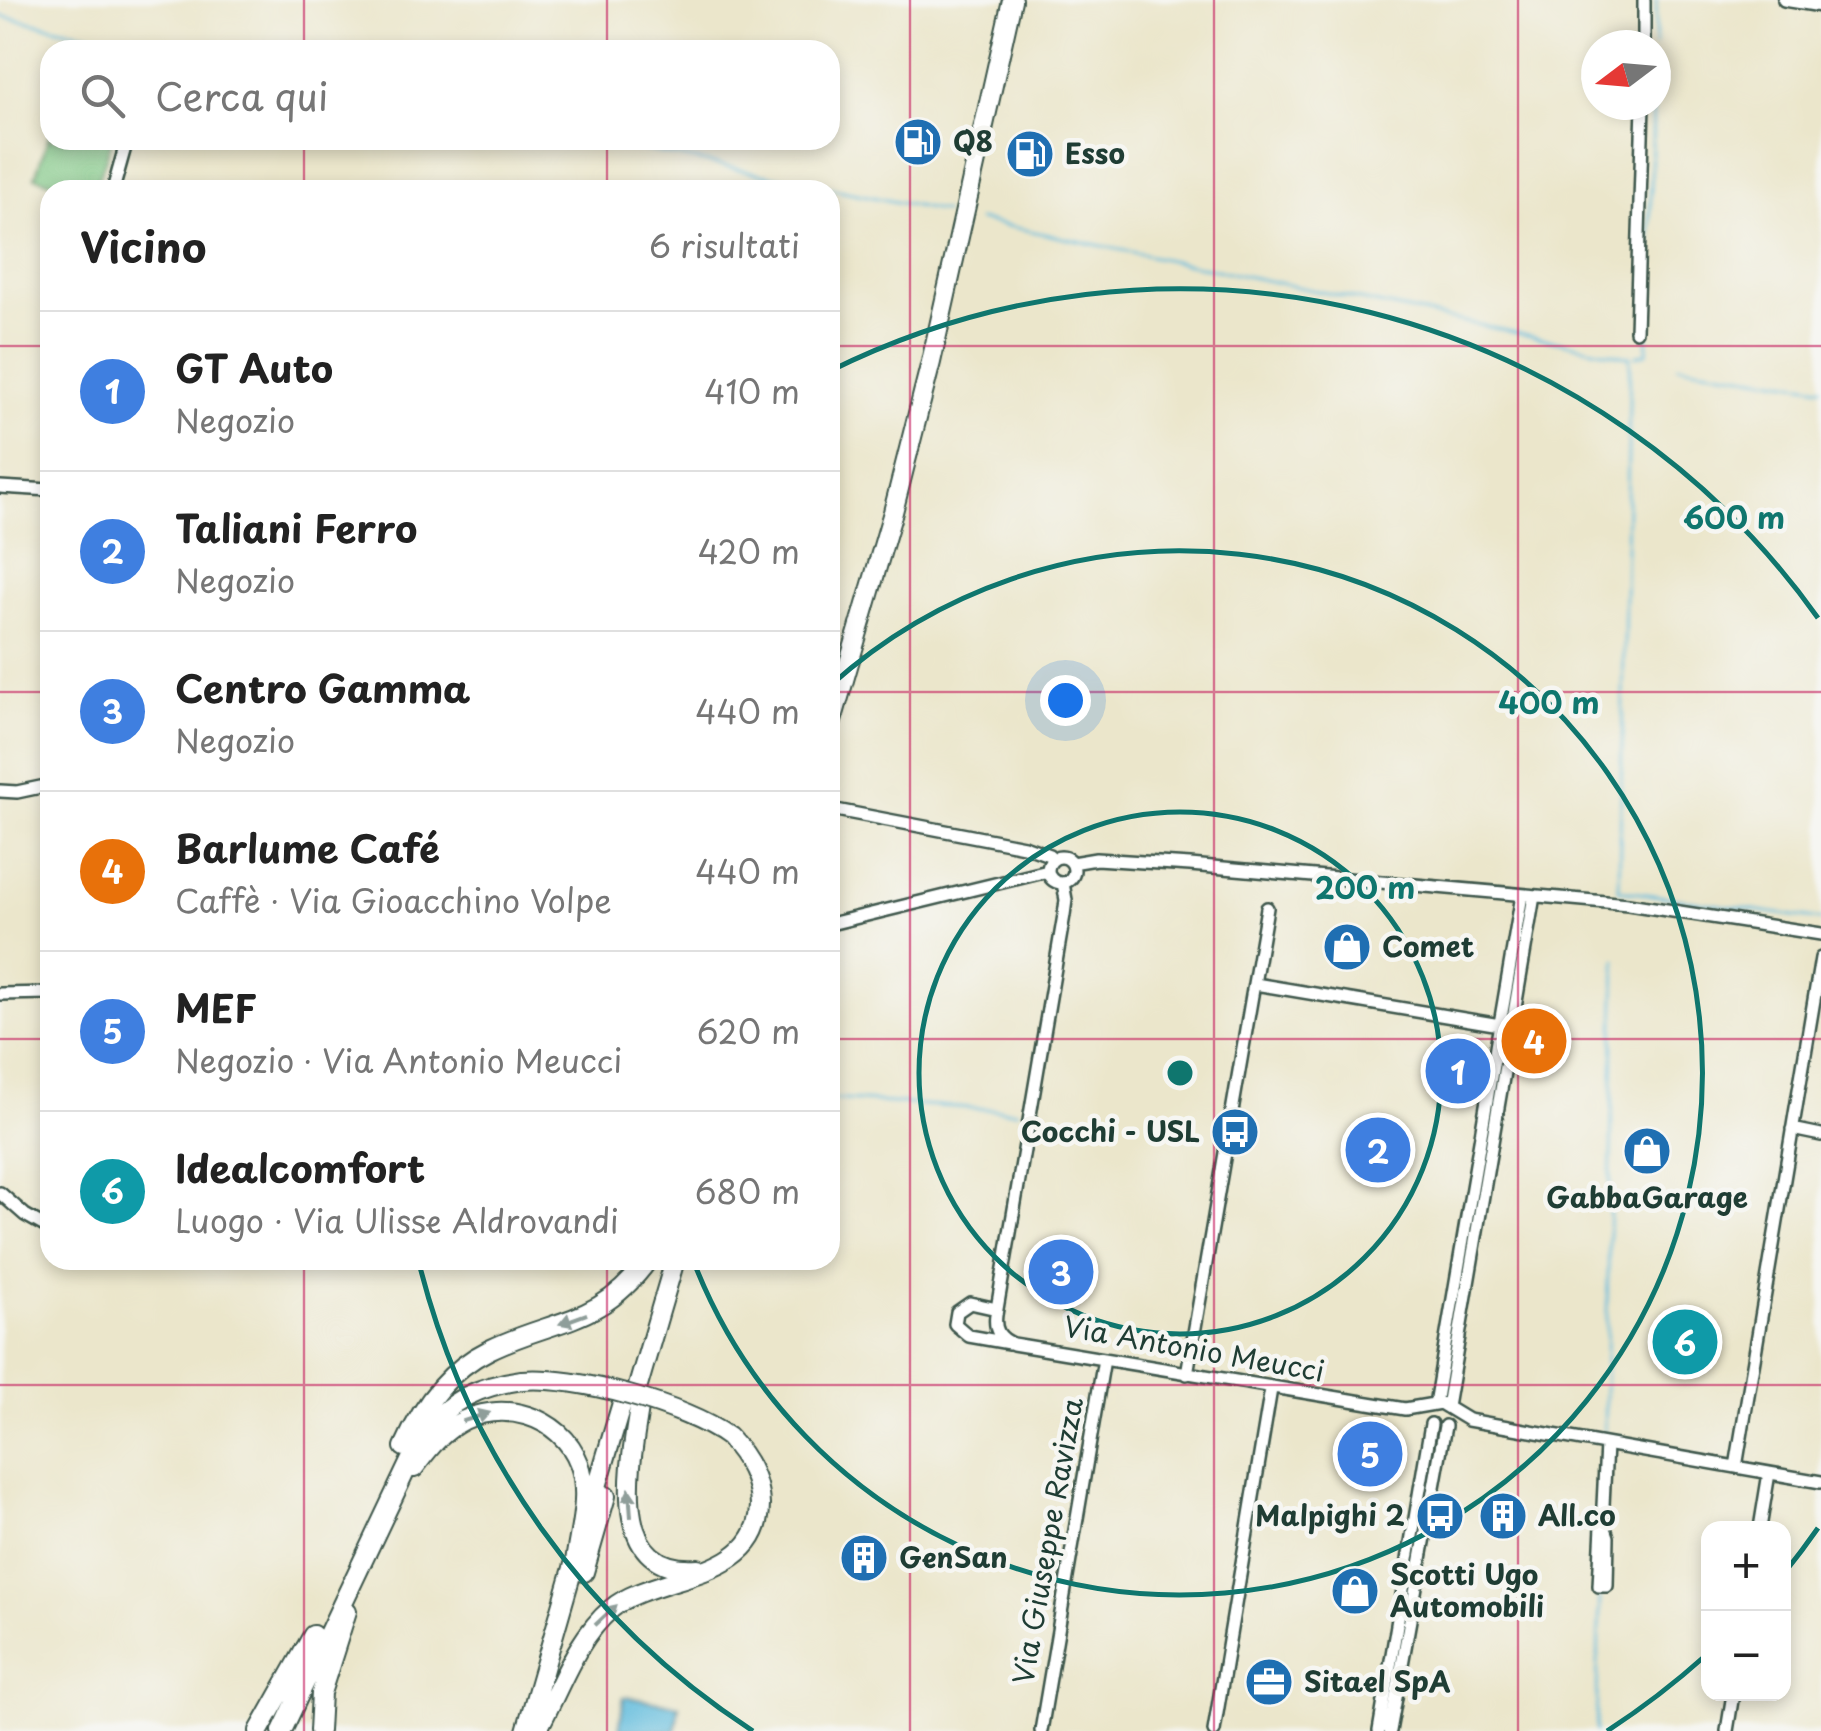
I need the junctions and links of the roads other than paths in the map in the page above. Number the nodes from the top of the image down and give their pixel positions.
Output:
1 (1000, 0) edge
2 (1012, 0) edge
3 (1644, 0) edge
4 (1784, 0) edge
5 (1821, 6) edge
6 (1644, 30) edge
7 (1642, 120) edge
8 (124, 150) edge
9 (116, 180) edge
10 (1636, 330) dead end
11 (0, 486) edge
12 (40, 489) edge
13 (840, 652) edge
14 (840, 694) edge
15 (40, 787) edge
16 (0, 792) edge
17 (840, 811) edge
18 (1024, 846) junction
19 (1072, 862) junction
20 (1051, 865) junction
21 (1029, 874) junction
22 (1063, 883) junction
23 (1528, 895) junction
24 (1267, 908) dead end
25 (840, 921) edge
26 (1821, 934) edge
27 (1821, 958) edge
28 (1255, 984) junction
29 (40, 992) edge
30 (0, 994) edge
31 (1500, 1025) junction
32 (1792, 1129) junction
33 (1821, 1135) edge
34 (0, 1193) edge
35 (40, 1224) edge
36 (640, 1270) edge
37 (661, 1270) edge
38 (671, 1270) edge
39 (996, 1314) junction
40 (969, 1336) junction
41 (1012, 1344) junction
42 (1104, 1360) junction
43 (1187, 1374) junction
44 (1271, 1388) junction
45 (632, 1399) junction
46 (1440, 1407) junction
47 (1404, 1409) junction
48 (1468, 1420) junction
49 (1430, 1423) junction
50 (1445, 1425) junction
51 (1606, 1445) junction
52 (1736, 1467) junction
53 (1769, 1473) junction
54 (1821, 1482) edge
55 (386, 1510) junction
56 (1761, 1521) edge
57 (1604, 1524) dead end
58 (366, 1550) junction
59 (575, 1562) junction
60 (723, 1563) junction
61 (1732, 1701) edge
62 (534, 1730) edge
63 (259, 1731) edge
64 (282, 1731) edge
65 (318, 1731) edge
66 (1041, 1731) edge
67 (1214, 1731) edge
68 (1379, 1731) edge
69 (1390, 1731) edge
70 (1727, 1731) edge

1 - 13 highway
2 - 14 highway
3 - 6 street
4 - 5 street
7 - 10 street
8 - 9 street
11 - 12 street
15 - 16 street
17 - 18 street
18 - 20 street
18 - 21 street
19 - 20 street
19 - 22 street
19 - 23 street
20 - 21 street
20 - 22 street
21 - 25 street
22 - 39 street
23 - 26 street
23 - 31 street
23 - 46 street
24 - 28 street
27 - 32 street
28 - 31 street
28 - 43 street
29 - 30 street
31 - 46 street
32 - 33 street
32 - 52 street
34 - 35 street
36 -> 55 highway
37 - 45 highway
38 - 45 highway
39 - 40 street
39 - 40 street
39 - 41 street
40 - 41 street, Via Antonio Meucci
41 - 42 street, Via Antonio Meucci
42 - 43 street, Via Antonio Meucci
42 - 66 street, Via Giuseppe Ravizza
43 - 44 street, Via Antonio Meucci
44 - 47 street, Via Antonio Meucci
44 - 67 street
45 - 59 highway
60 -> 45 highway
45 - 62 highway
46 - 47 street, Via Antonio Meucci
46 - 48 street, Via Antonio Meucci
46 - 49 street
46 - 50 street
47 - 49 street, Via Antonio Meucci
48 - 50 street, Via Antonio Meucci
48 - 51 street, Via Antonio Meucci
49 - 50 street, Via Antonio Meucci
49 - 68 street
50 - 69 street
51 - 52 street, Via Antonio Meucci
51 - 57 street
52 - 53 street, Via Antonio Meucci
53 - 54 street, Via Antonio Meucci
53 - 56 street
55 - 58 highway
55 -> 59 highway
55 - 60 highway, bridge
58 - 63 highway
58 - 64 highway
58 - 65 highway
59 - 62 highway
62 -> 60 highway
61 - 70 street

